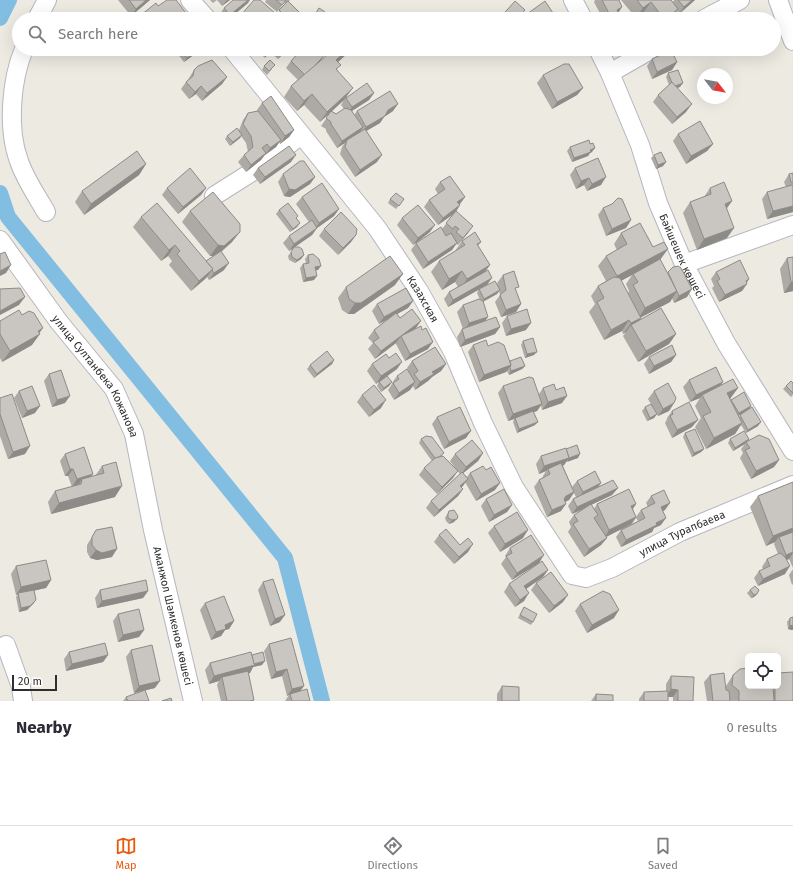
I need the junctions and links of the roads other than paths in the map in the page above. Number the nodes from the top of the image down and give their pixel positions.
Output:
1 (47, 0) edge
2 (190, 0) edge
3 (573, 0) edge
4 (740, 0) edge
5 (778, 0) edge
6 (41, 12) edge
7 (201, 12) edge
8 (579, 12) edge
9 (717, 12) edge
10 (793, 41) edge
11 (21, 56) edge
12 (238, 56) edge
13 (602, 56) edge
14 (640, 56) edge
15 (610, 73) junction
16 (301, 135) junction
17 (214, 196) edge
18 (46, 212) dead end
19 (793, 225) edge
20 (0, 240) edge
21 (684, 264) junction
22 (793, 451) edge
23 (793, 485) edge
24 (153, 530) joint
25 (572, 575) joint
26 (6, 645) dead end
27 (22, 701) edge
28 (193, 701) edge

1 - 6 street
2 - 7 street
3 - 8 street
4 - 9 street
5 - 10 street
11 - 18 street
12 - 16 street, Казахская
13 - 15 street, Бәйшешек көшесі
14 - 15 street
15 - 21 street, Бәйшешек көшесі
16 - 17 street
16 - 25 street, Казахская
19 - 21 street
20 - 24 street, улица Султанбека Кожанова
21 - 22 street, Бәйшешек көшесі
23 - 25 street, улица Турапбаева
24 - 28 street, Аманжол Шәмкенов көшесі
26 - 27 street

